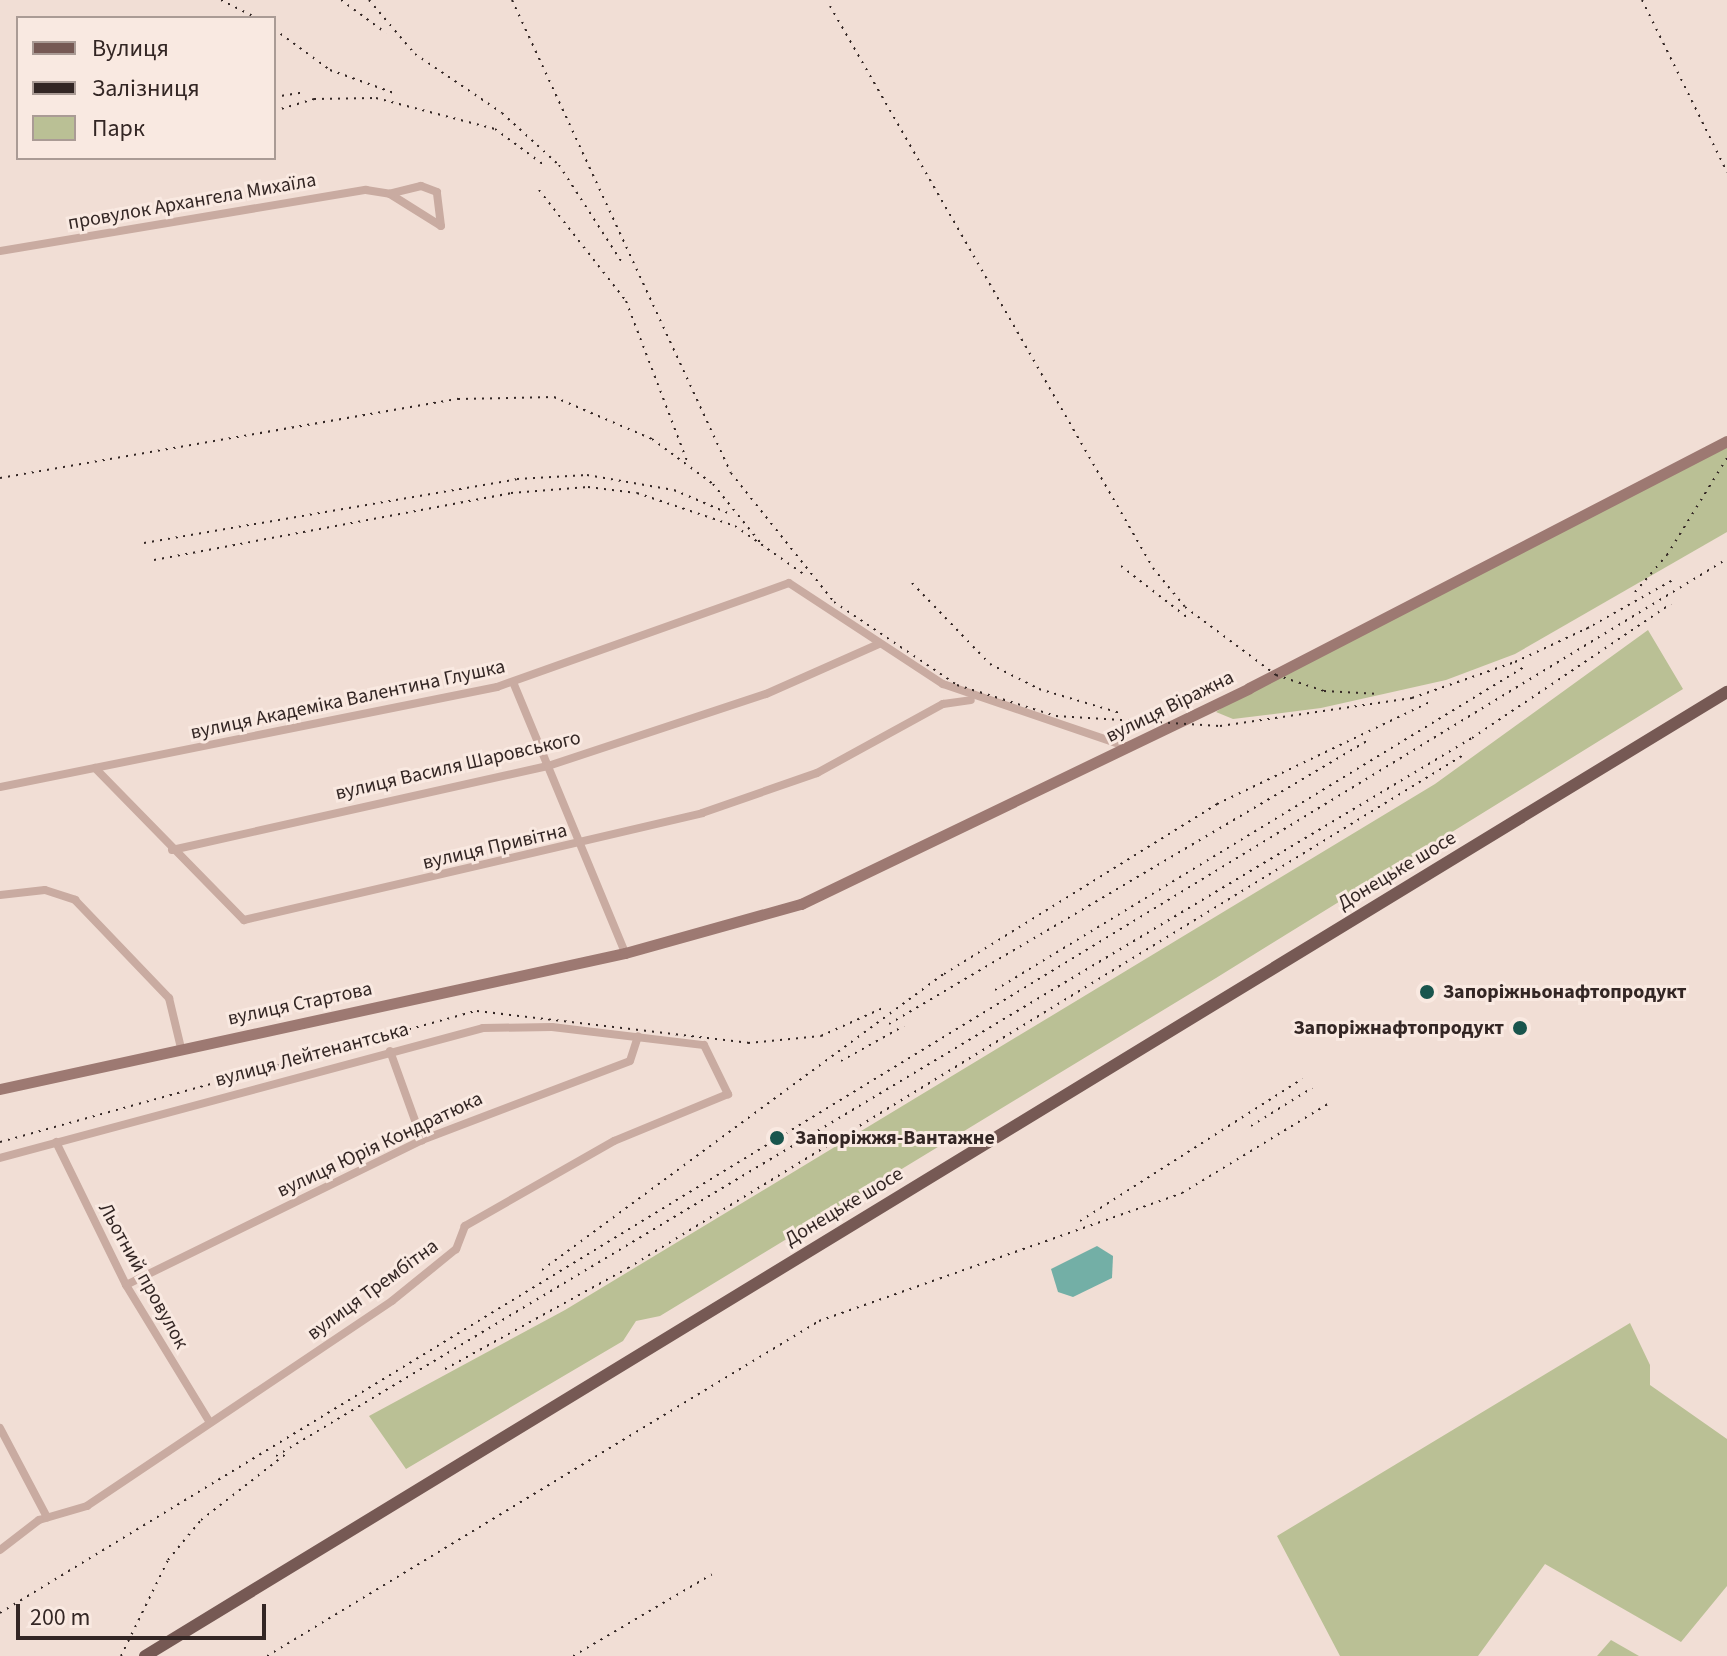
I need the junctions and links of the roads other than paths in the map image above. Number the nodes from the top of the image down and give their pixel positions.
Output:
1 (390, 194) junction
2 (0, 251) edge
3 (1727, 441) edge
4 (879, 644) junction
5 (513, 682) junction
6 (943, 684) junction
7 (1727, 692) edge
8 (979, 701) junction
9 (943, 704) junction
10 (1128, 747) junction
11 (548, 766) junction
12 (95, 768) junction
13 (0, 787) edge
14 (582, 843) junction
15 (172, 850) junction
16 (0, 895) edge
17 (625, 953) junction
18 (608, 957) joint
19 (638, 1036) junction
20 (181, 1048) junction
21 (390, 1051) junction
22 (0, 1089) edge
23 (728, 1094) joint
24 (422, 1140) junction
25 (56, 1142) junction
26 (0, 1158) edge
27 (126, 1285) junction
28 (209, 1421) junction
29 (0, 1428) edge
30 (47, 1517) junction
31 (0, 1550) edge
32 (145, 1656) edge

1 - 1 street, провулок Архангела Михаїла
1 - 2 street, провулок Архангела Михаїла
3 - 10 main road, вулиця Віражна
4 - 5 street, вулиця Академіка Валентина Глушка
4 - 6 street
4 - 11 street, вулиця Василя Шаровського
5 - 11 street
5 - 12 street, вулиця Академіка Валентина Глушка
6 - 8 street
6 - 9 street
7 - 32 main road, Донецьке шосе
8 - 9 street
8 - 10 street
9 - 14 street, вулиця Привітна
10 - 17 main road, вулиця Віражна
11 - 14 street
11 - 15 street, вулиця Василя Шаровського
12 - 13 street, вулиця Академіка Валентина Глушка
12 - 15 street, вулиця Привітна
14 - 15 street, вулиця Привітна
14 - 17 street
16 - 20 street
17 - 18 main road, вулиця Віражна
18 - 20 main road, вулиця Стартова
19 - 21 street, вулиця Лейтенантська
19 - 23 street, вулиця Лейтенантська
19 - 24 street, вулиця Юрія Кондратюка
20 - 22 main road, вулиця Стартова
21 - 24 street
21 - 25 street, вулиця Лейтенантська
23 - 28 street, вулиця Трембітна
24 - 27 street, вулиця Юрія Кондратюка
25 - 26 street, вулиця Лейтенантська
25 - 27 street, Льотний провулок
27 - 28 street, Льотний провулок
28 - 30 street, вулиця Трембітна
29 - 30 street
30 - 31 street, вулиця Трембітна

